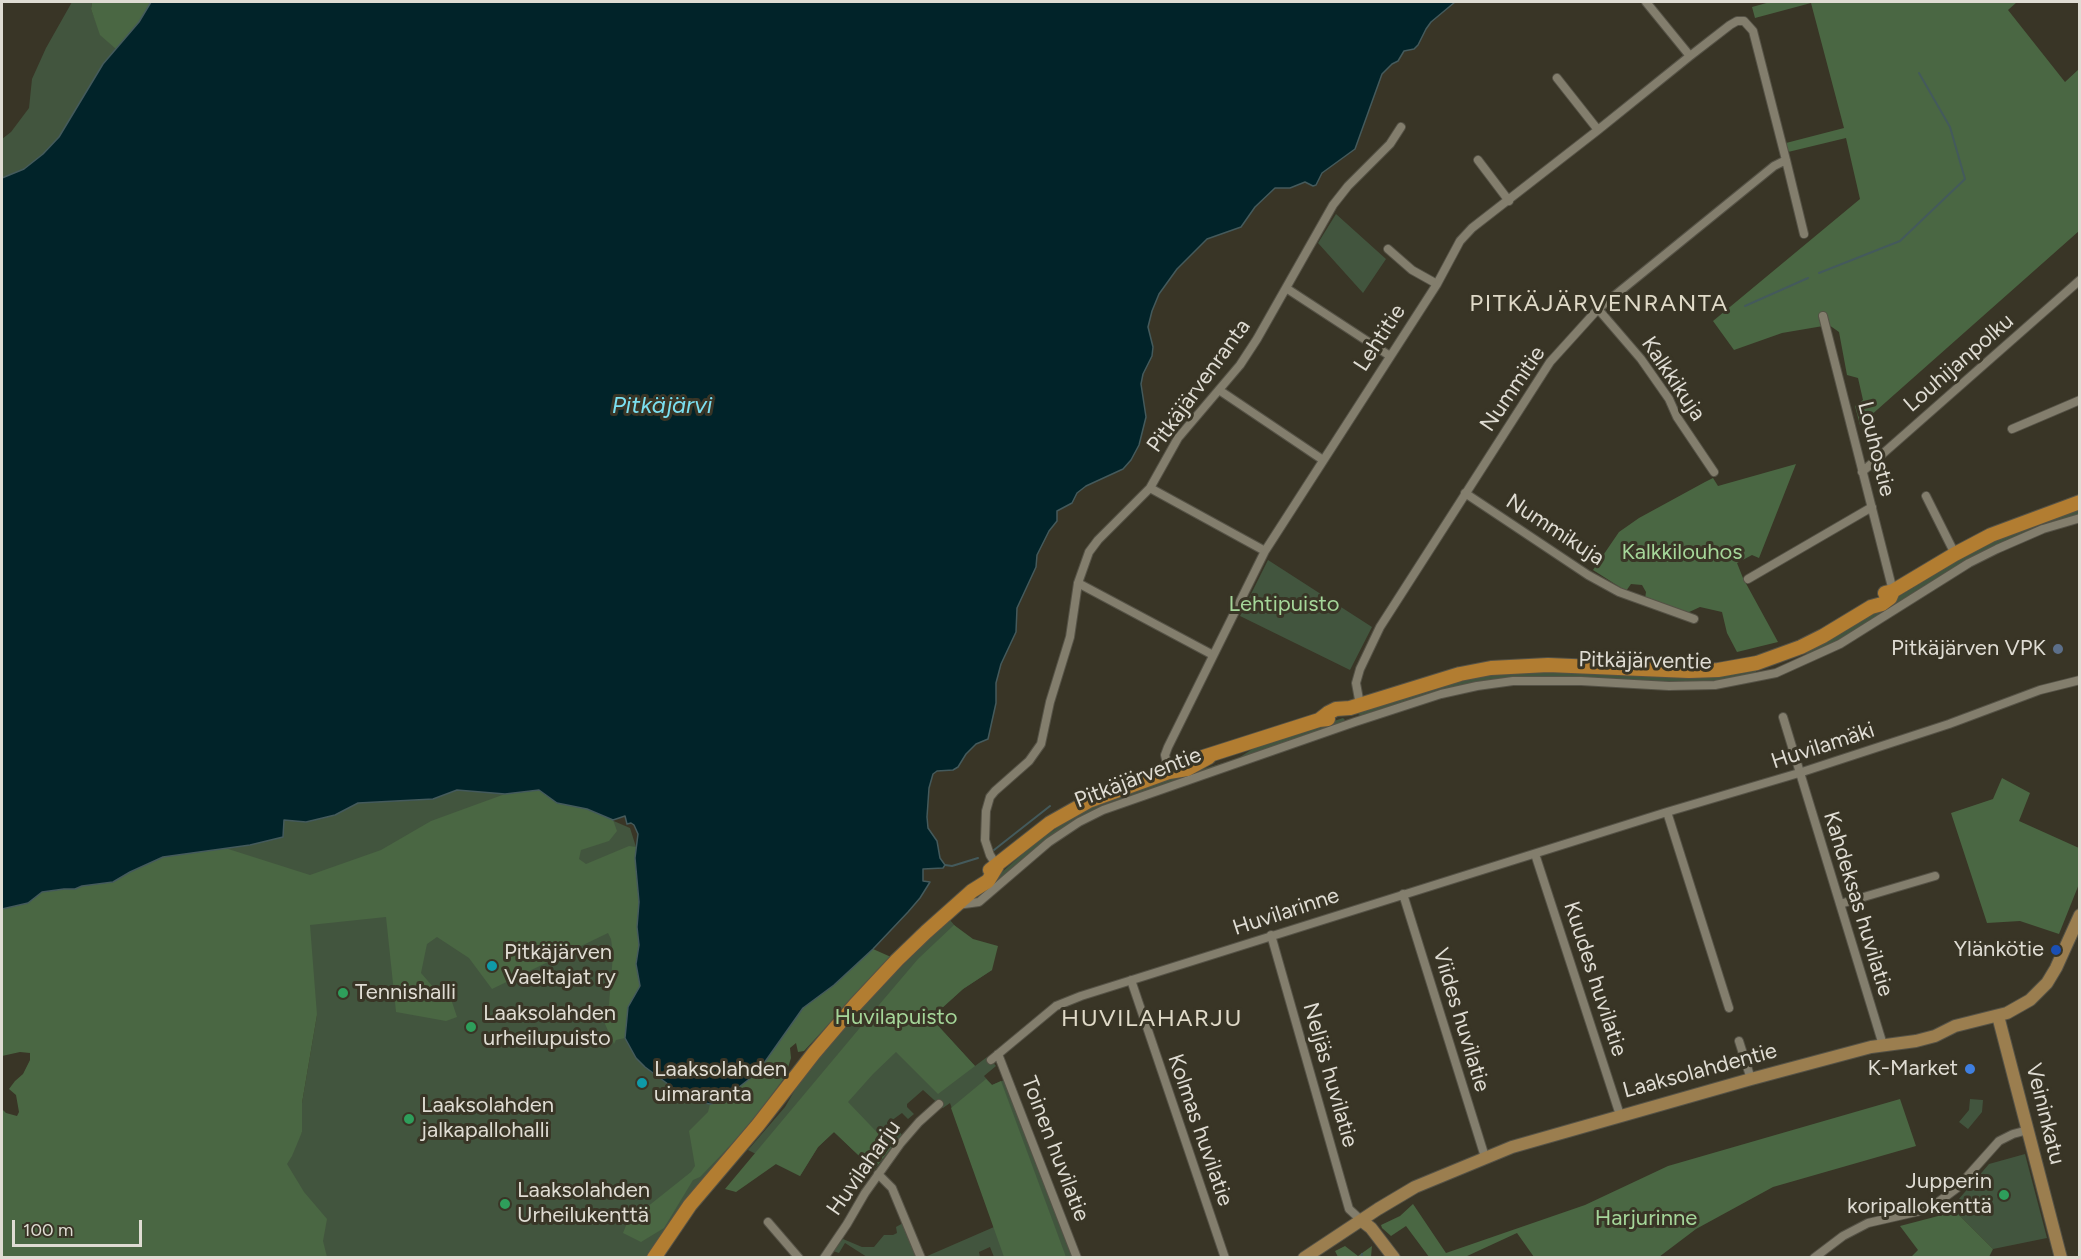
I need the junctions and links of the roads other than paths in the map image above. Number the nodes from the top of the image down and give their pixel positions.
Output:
1 (1646, 2) edge
2 (1690, 56) junction
3 (1557, 78) dead end
4 (1401, 127) dead end
5 (1598, 130) junction
6 (1478, 160) dead end
7 (1786, 160) junction
8 (1509, 201) junction
9 (1804, 234) dead end
10 (1388, 249) dead end
11 (2079, 280) edge
12 (1437, 284) junction
13 (1286, 288) junction
14 (1598, 309) junction
15 (1823, 316) dead end
16 (1390, 356) junction
17 (1219, 390) junction
18 (2079, 400) edge
19 (2012, 429) dead end
20 (1323, 460) junction
21 (1714, 472) dead end
22 (1862, 472) junction
23 (1150, 488) junction
24 (1465, 493) junction
25 (1926, 496) dead end
26 (2079, 502) edge
27 (1872, 507) junction
28 (2079, 518) edge
29 (1265, 551) junction
30 (1955, 554) junction
31 (1748, 579) dead end
32 (1078, 583) junction
33 (1893, 591) junction
34 (1694, 619) dead end
35 (1213, 655) junction
36 (2079, 680) edge
37 (1355, 706) junction
38 (1783, 717) dead end
39 (1354, 722) junction
40 (1168, 772) junction
41 (1799, 773) junction
42 (1667, 812) junction
43 (1601, 833) joint
44 (1535, 854) junction
45 (997, 866) junction
46 (1935, 876) dead end
47 (1403, 894) junction
48 (1840, 904) junction
49 (956, 905) junction
50 (2079, 915) edge
51 (1271, 935) junction
52 (1131, 980) junction
53 (1729, 1008) dead end
54 (1998, 1016) junction
55 (1739, 1041) dead end
56 (1883, 1045) junction
57 (998, 1054) junction
58 (991, 1060) dead end
59 (1751, 1079) junction
60 (939, 1104) dead end
61 (1620, 1115) junction
62 (2028, 1130) junction
63 (1485, 1157) junction
64 (878, 1174) junction
65 (1362, 1221) junction
66 (768, 1222) dead end
67 (654, 1257) edge
68 (799, 1257) edge
69 (824, 1257) edge
70 (921, 1257) edge
71 (1077, 1257) edge
72 (1225, 1257) edge
73 (1304, 1257) edge
74 (1394, 1257) edge
75 (1814, 1257) edge
76 (2061, 1257) edge

1 - 2 street
2 - 5 street, Lehtitie
2 - 7 street, Lehtitie
3 - 5 street
4 - 13 street, Pitkäjärvenranta
5 - 8 street, Lehtitie
6 - 8 street
7 - 9 street
7 - 14 street, Nummitie
8 - 12 street, Lehtitie
10 - 12 street
11 - 22 street, Louhijanpolku
12 - 16 street, Lehtitie
13 - 16 street
13 - 17 street, Pitkäjärvenranta
14 - 21 street, Kalkkikuja
14 - 24 street, Nummitie
15 - 22 street, Louhostie
16 - 20 street, Lehtitie
17 - 20 street
17 - 23 street, Pitkäjärvenranta
18 - 19 street
20 - 29 street, Lehtitie
22 - 27 street, Louhostie
23 - 29 street
23 - 32 street, Pitkäjärvenranta
24 - 34 street, Nummikuja
24 - 37 street, Nummitie
25 - 30 street
26 - 30 main road, Pitkäjärventie
27 - 31 street
27 - 33 street, Louhostie
28 - 39 street, Pitkäjärventie
29 - 35 street, Lehtitie
30 - 33 main road, Pitkäjärventie
32 - 35 street
32 - 45 street, Pitkäjärvenranta
33 - 37 main road, Pitkäjärventie
35 - 40 street, Lehtitie
36 - 41 street, Huvilamäki
37 - 39 street
37 - 40 main road, Pitkäjärventie
38 - 41 street, Kahdeksas huvilatie
39 - 49 street, Pitkäjärventie
40 - 45 main road, Pitkäjärventie
41 - 42 street, Huvilamäki
41 - 48 street, Kahdeksas huvilatie
42 - 43 street, Huvilamäki
42 - 53 street
43 - 44 street, Huvilarinne
44 - 47 street, Huvilarinne
44 - 61 street, Kuudes huvilatie
45 - 49 main road, Pitkäjärventie
46 - 48 street
47 - 51 street, Huvilarinne
47 - 63 street, Viides huvilatie
48 - 56 street, Kahdeksas huvilatie
49 - 67 main road, Pitkäjärventie
50 - 54 street, Laaksolahdentie
51 - 52 street, Huvilarinne
51 - 65 street, Neljäs huvilatie
52 - 57 street, Huvilarinne
52 - 72 street, Kolmas huvilatie
54 - 56 street, Laaksolahdentie
54 - 62 street, Veininkatu
55 - 59 street
56 - 59 street, Laaksolahdentie
57 - 58 street
57 - 71 street, Toinen huvilatie
59 - 61 street, Laaksolahdentie
60 - 64 street, Huvilaharju
61 - 63 street, Laaksolahdentie
62 - 75 street
62 - 76 street, Veininkatu
63 - 65 street, Laaksolahdentie
64 - 69 street, Huvilaharju
64 - 70 street
65 - 73 street, Laaksolahdentie
65 - 74 street
66 - 68 street

